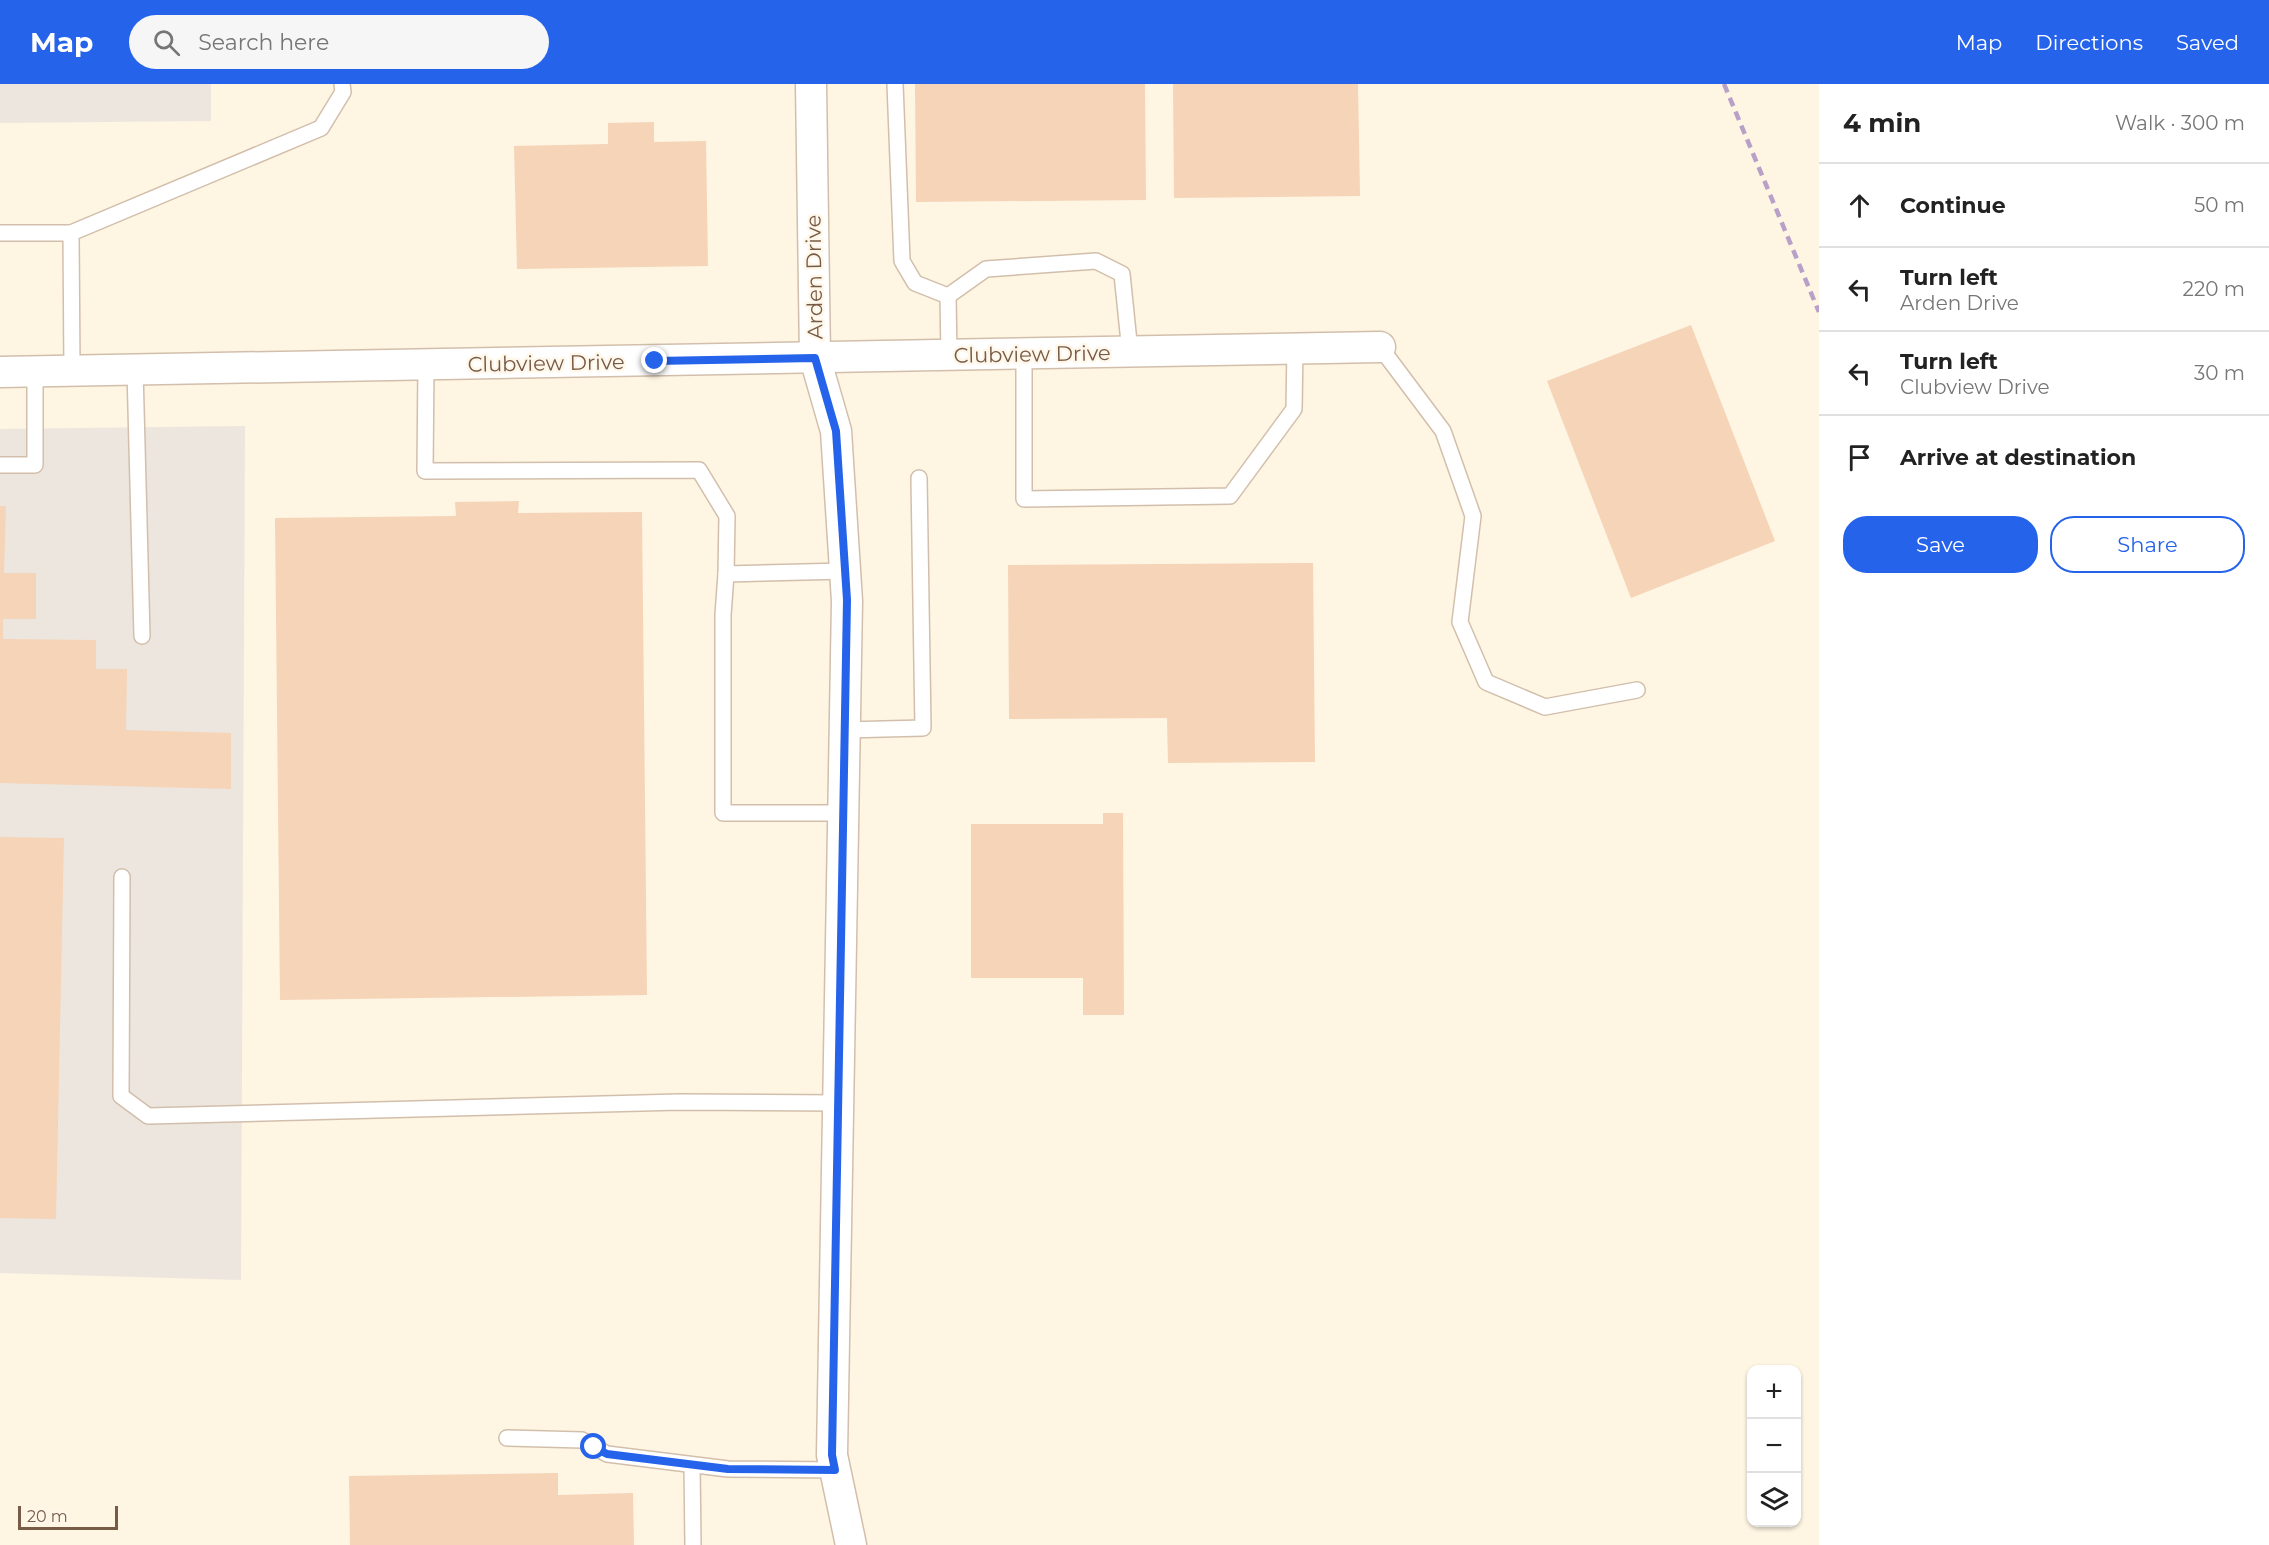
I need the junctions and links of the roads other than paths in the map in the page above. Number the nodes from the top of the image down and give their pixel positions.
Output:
1 (342, 84) edge
2 (811, 84) edge
3 (895, 84) edge
4 (0, 233) edge
5 (71, 233) junction
6 (948, 296) junction
7 (1380, 347) joint
8 (1295, 348) junction
9 (1130, 352) junction
10 (1024, 354) junction
11 (949, 356) junction
12 (815, 358) junction
13 (426, 365) junction
14 (135, 370) junction
15 (72, 371) junction
16 (0, 372) edge
17 (35, 372) junction
18 (0, 465) edge
19 (919, 478) dead end
20 (845, 572) junction
21 (726, 574) junction
22 (142, 636) dead end
23 (1637, 690) dead end
24 (845, 729) junction
25 (843, 813) junction
26 (122, 877) dead end
27 (838, 1104) junction
28 (507, 1438) dead end
29 (692, 1465) junction
30 (835, 1470) junction
31 (693, 1545) edge
32 (851, 1545) edge

1 - 5 lane
2 - 12 street, Arden Drive
3 - 6 lane
4 - 5 lane
5 - 15 lane
6 - 9 lane
6 - 11 lane
7 - 8 street, Clubview Drive
7 - 23 lane
8 - 9 street, Clubview Drive
8 - 10 lane
9 - 10 street, Clubview Drive
10 - 11 street, Clubview Drive
11 - 12 street, Clubview Drive
12 - 13 street, Clubview Drive
12 - 20 street, Arden Drive
13 - 14 street, Clubview Drive
13 - 21 lane
14 - 15 street, Clubview Drive
14 - 22 lane
15 - 17 street, Clubview Drive
16 - 17 street, Clubview Drive
17 - 18 lane
19 - 24 lane
20 - 21 lane
20 - 24 street, Arden Drive
21 - 25 lane
24 - 25 street, Arden Drive
25 - 27 street, Arden Drive
26 - 27 lane
27 - 30 street, Arden Drive
28 - 29 lane
29 - 30 lane
29 - 31 lane
30 - 32 street, Arden Drive

